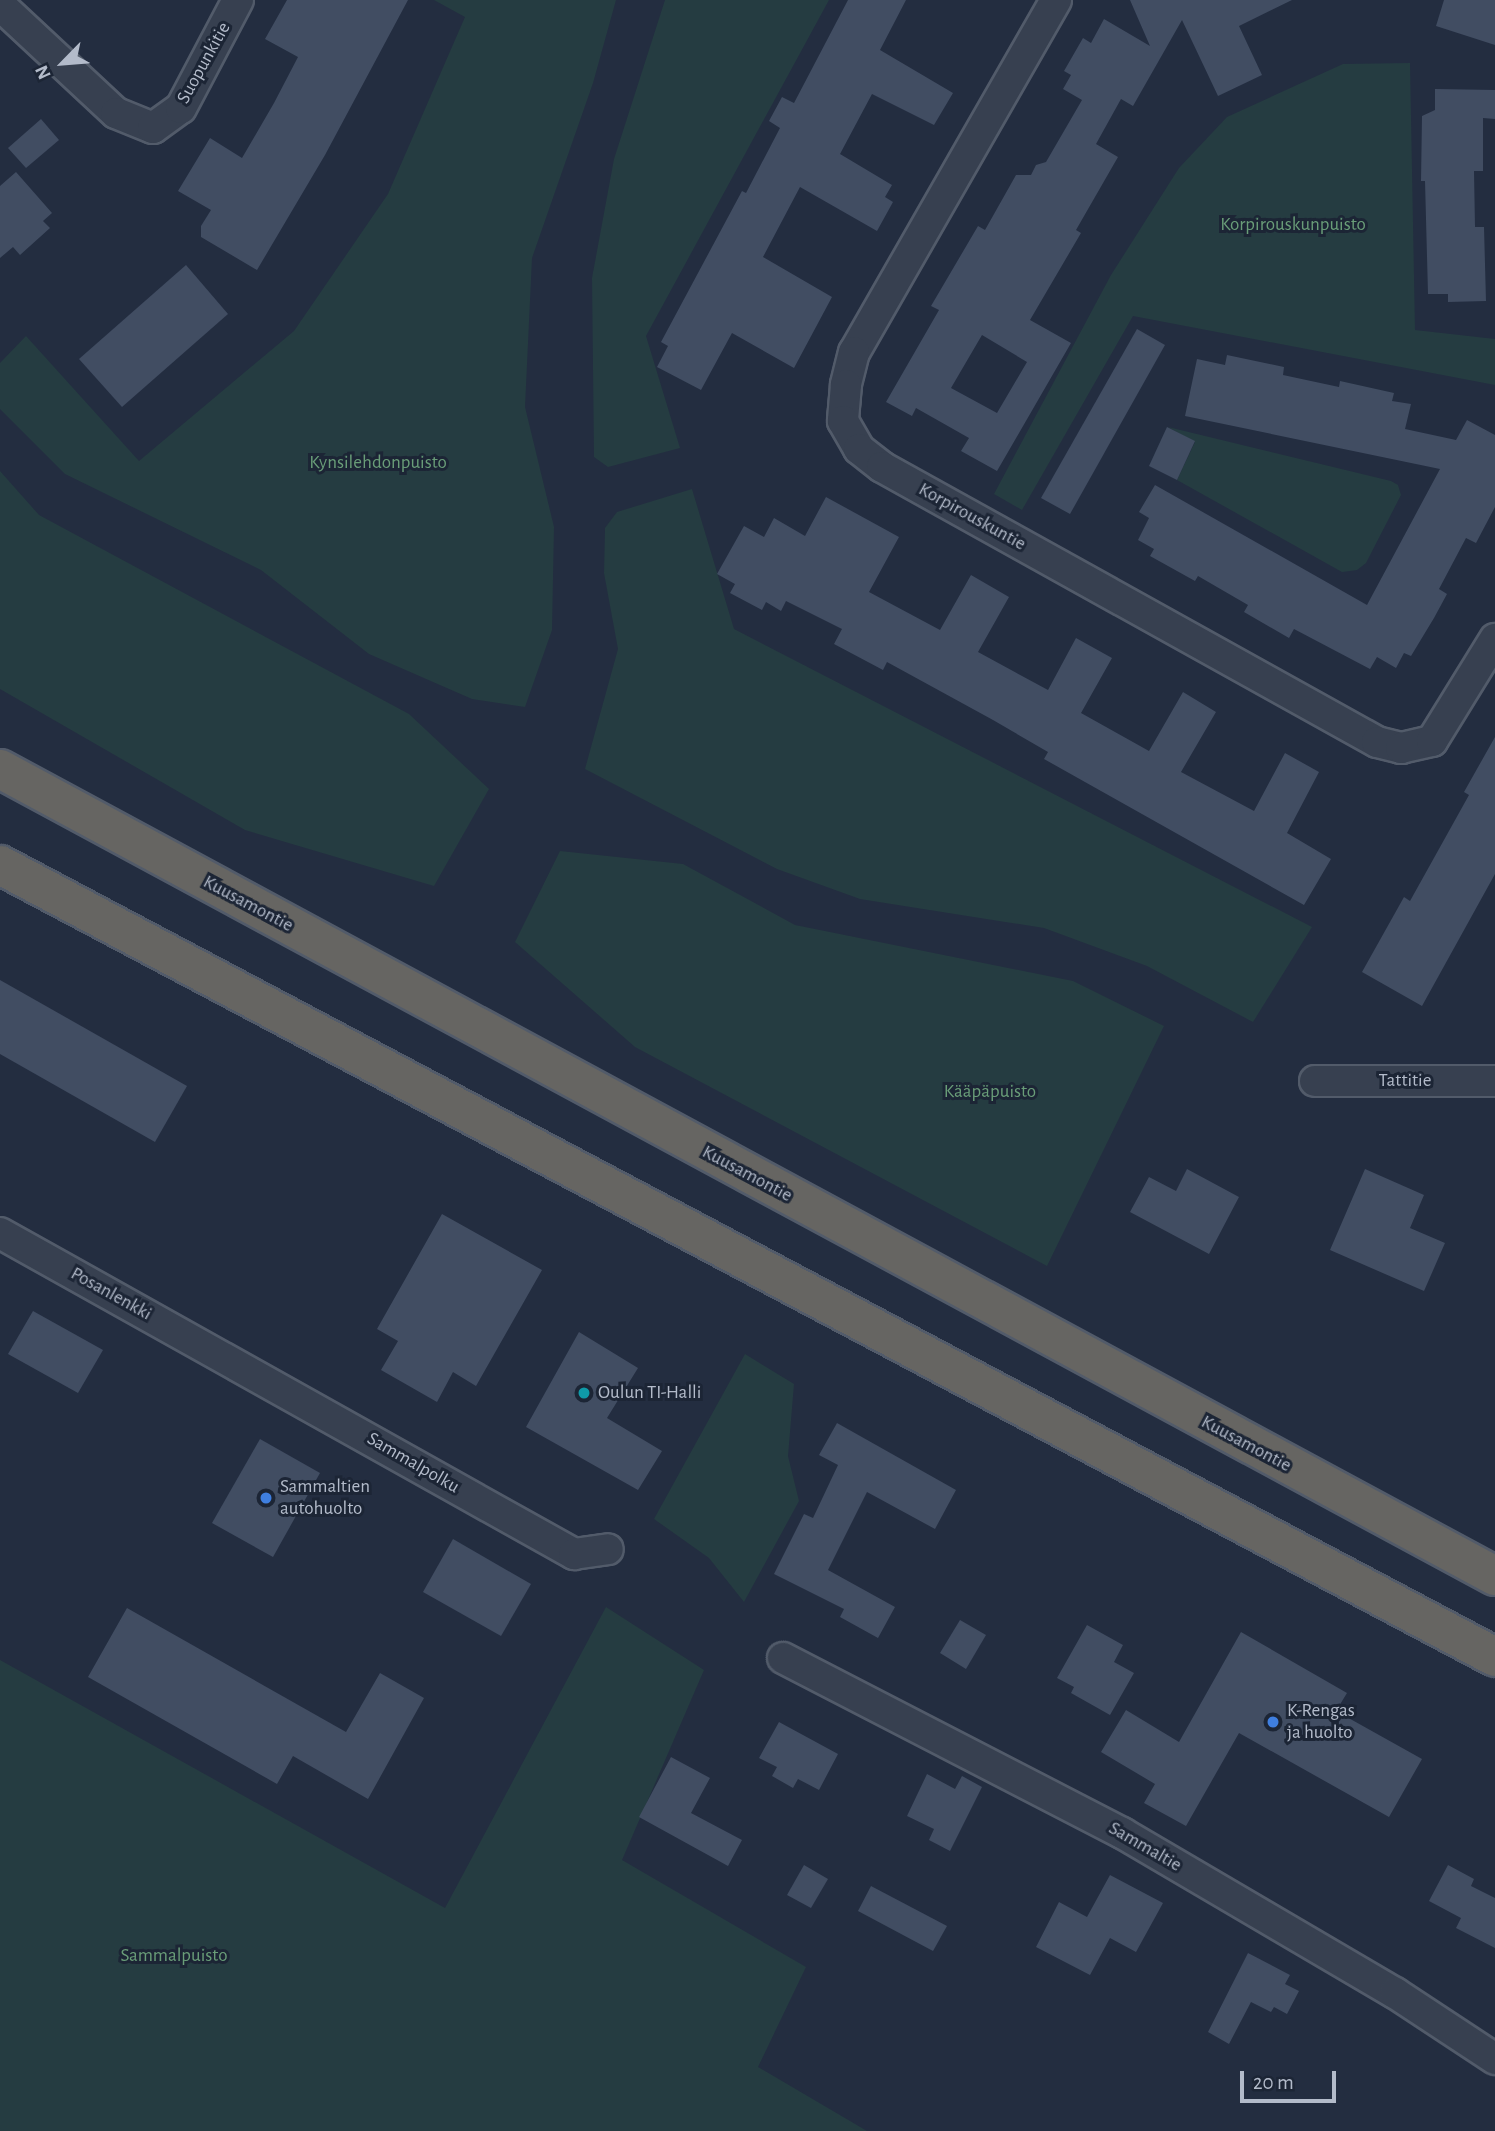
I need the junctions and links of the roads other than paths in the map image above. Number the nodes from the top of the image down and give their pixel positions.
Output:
1 (239, 0) edge
2 (1056, 0) edge
3 (0, 5) edge
4 (1495, 639) edge
5 (0, 769) edge
6 (0, 865) edge
7 (1315, 1081) dead end
8 (1495, 1081) edge
9 (0, 1233) edge
10 (223, 1355) joint
11 (608, 1549) dead end
12 (1495, 1577) edge
13 (1495, 1657) edge
14 (783, 1658) dead end
15 (1495, 2059) edge

1 - 3 street, Suopunkitie
2 - 4 street, Korpirouskuntie
5 - 12 highway, Kuusamontie
6 - 13 highway
7 - 8 street, Tattitie
9 - 10 street, Posanlenkki
10 - 11 street, Sammalpolku
14 - 15 street, Sammaltie

